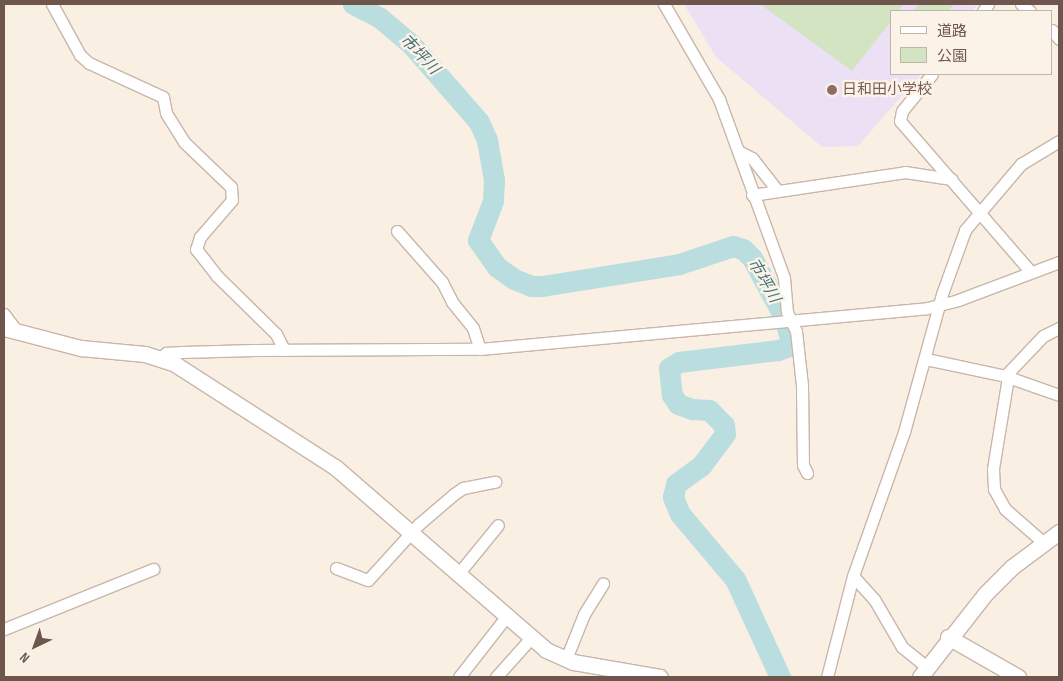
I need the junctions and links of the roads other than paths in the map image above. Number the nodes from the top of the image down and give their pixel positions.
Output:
1 (52, 4) edge
2 (664, 4) edge
3 (931, 75) edge
4 (1059, 141) edge
5 (740, 152) junction
6 (951, 178) junction
7 (777, 190) junction
8 (752, 195) junction
9 (980, 210) junction
10 (396, 232) dead end
11 (1059, 262) edge
12 (1031, 272) junction
13 (940, 305) junction
14 (4, 314) edge
15 (792, 320) junction
16 (1059, 328) edge
17 (10, 329) edge
18 (480, 348) junction
19 (284, 350) junction
20 (160, 358) junction
21 (926, 359) junction
22 (1006, 377) junction
23 (1059, 395) edge
24 (807, 473) dead end
25 (495, 482) dead end
26 (498, 525) dead end
27 (411, 532) junction
28 (1059, 532) edge
29 (1044, 543) junction
30 (336, 568) dead end
31 (153, 569) dead end
32 (458, 574) junction
33 (853, 576) junction
34 (603, 583) dead end
35 (506, 617) junction
36 (4, 629) edge
37 (948, 637) junction
38 (530, 639) junction
39 (566, 659) junction
40 (923, 672) edge
41 (459, 677) edge
42 (496, 677) edge
43 (660, 677) edge
44 (827, 677) edge
45 (1018, 677) edge

1 - 19 street
2 - 5 street
3 - 6 street
4 - 9 street
5 - 7 street
5 - 8 street
6 - 7 street
6 - 9 street
7 - 8 street
8 - 15 street
9 - 12 street
9 - 13 street
10 - 18 street
11 - 12 street
12 - 13 street
13 - 15 street
13 - 21 street
14 - 17 street
15 - 18 street
15 - 24 street
16 - 22 street
17 - 20 street
18 - 19 street
19 - 20 street
20 - 27 street
21 - 22 street
21 - 33 street
22 - 23 street
22 - 29 street
25 - 27 street
26 - 32 street
27 - 30 street
27 - 32 street
28 - 29 street
29 - 37 street
31 - 36 street
32 - 35 street
33 - 40 street
33 - 44 street
34 - 39 street
35 - 38 street
35 - 41 street
37 - 40 street
37 - 45 street
38 - 39 street
38 - 42 street
39 - 43 street

